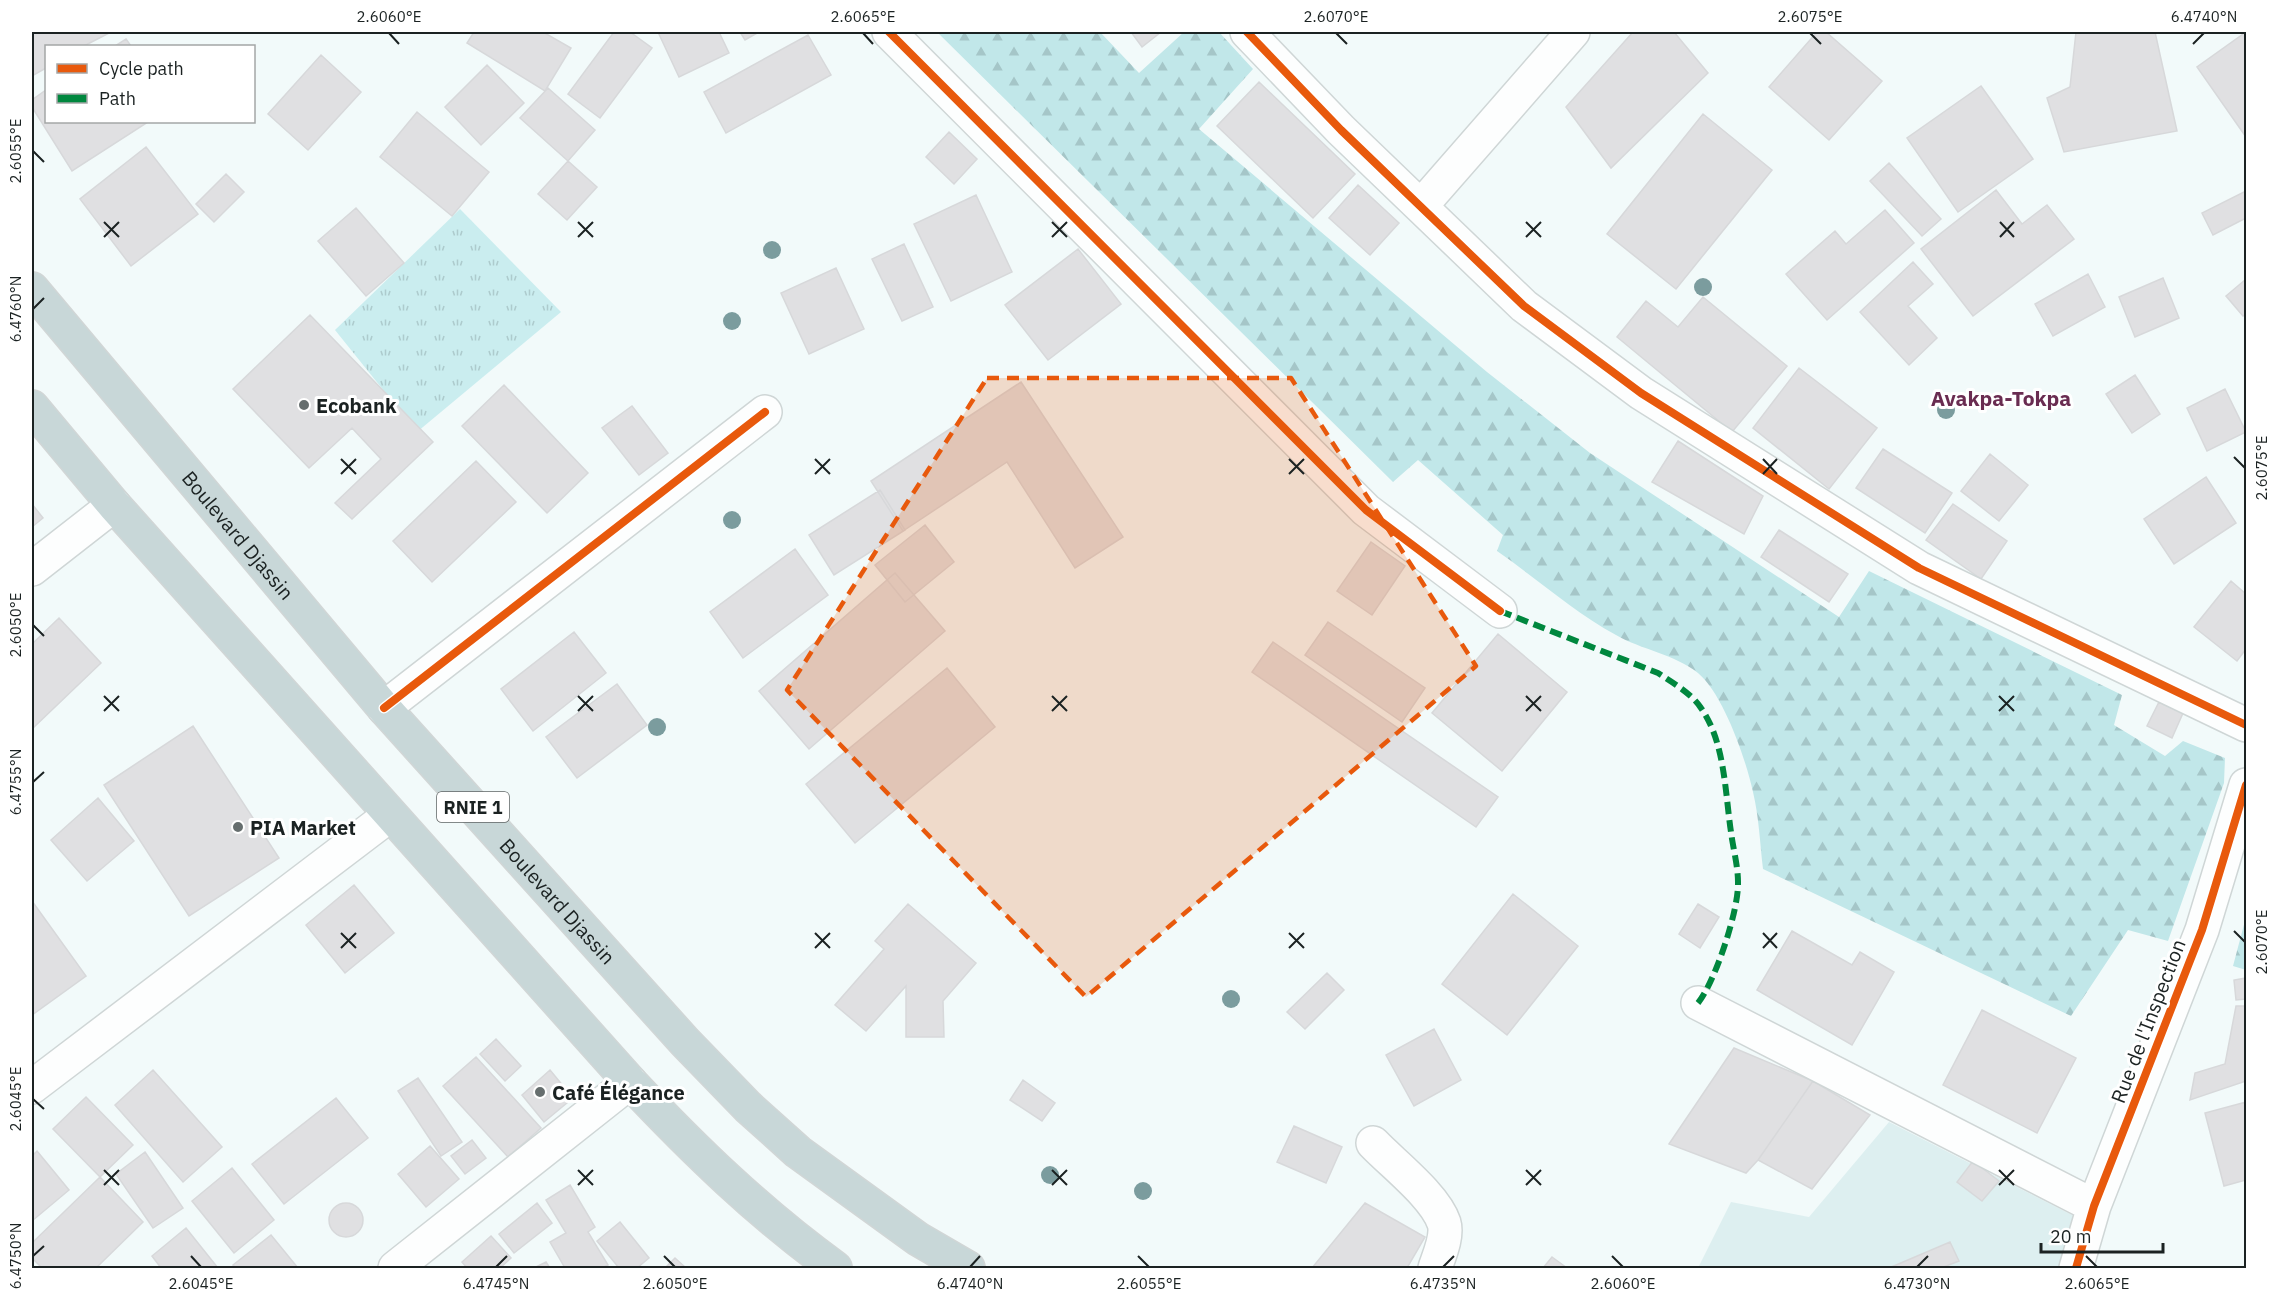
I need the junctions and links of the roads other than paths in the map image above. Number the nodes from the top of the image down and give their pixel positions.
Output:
1 (888, 32) edge
2 (1247, 32) edge
3 (1573, 32) edge
4 (1421, 206) junction
5 (32, 289) edge
6 (32, 406) edge
7 (765, 412) dead end
8 (114, 505) junction
9 (32, 569) edge
10 (1500, 611) dead end
11 (384, 708) junction
12 (2247, 725) edge
13 (2247, 785) edge
14 (390, 815) junction
15 (1698, 1003) dead end
16 (630, 1082) junction
17 (32, 1087) edge
18 (1373, 1143) dead end
19 (2094, 1206) junction
20 (403, 1266) edge
21 (835, 1269) edge
22 (968, 1269) edge
23 (1436, 1269) edge
24 (2076, 1269) edge

1 - 10 street
2 - 4 street
3 - 4 street
4 - 12 street
5 - 11 highway, Boulevard Djassin / RNIE 1
6 - 8 highway
7 - 11 street
8 - 9 street
8 - 14 highway
11 - 22 highway, Boulevard Djassin / RNIE 1
13 - 19 street, Rue de l'Inspection
14 - 16 highway
14 - 17 street
15 - 19 street
16 - 20 street
16 - 21 highway
18 - 23 street
19 - 24 street, Rue de l'Inspection

